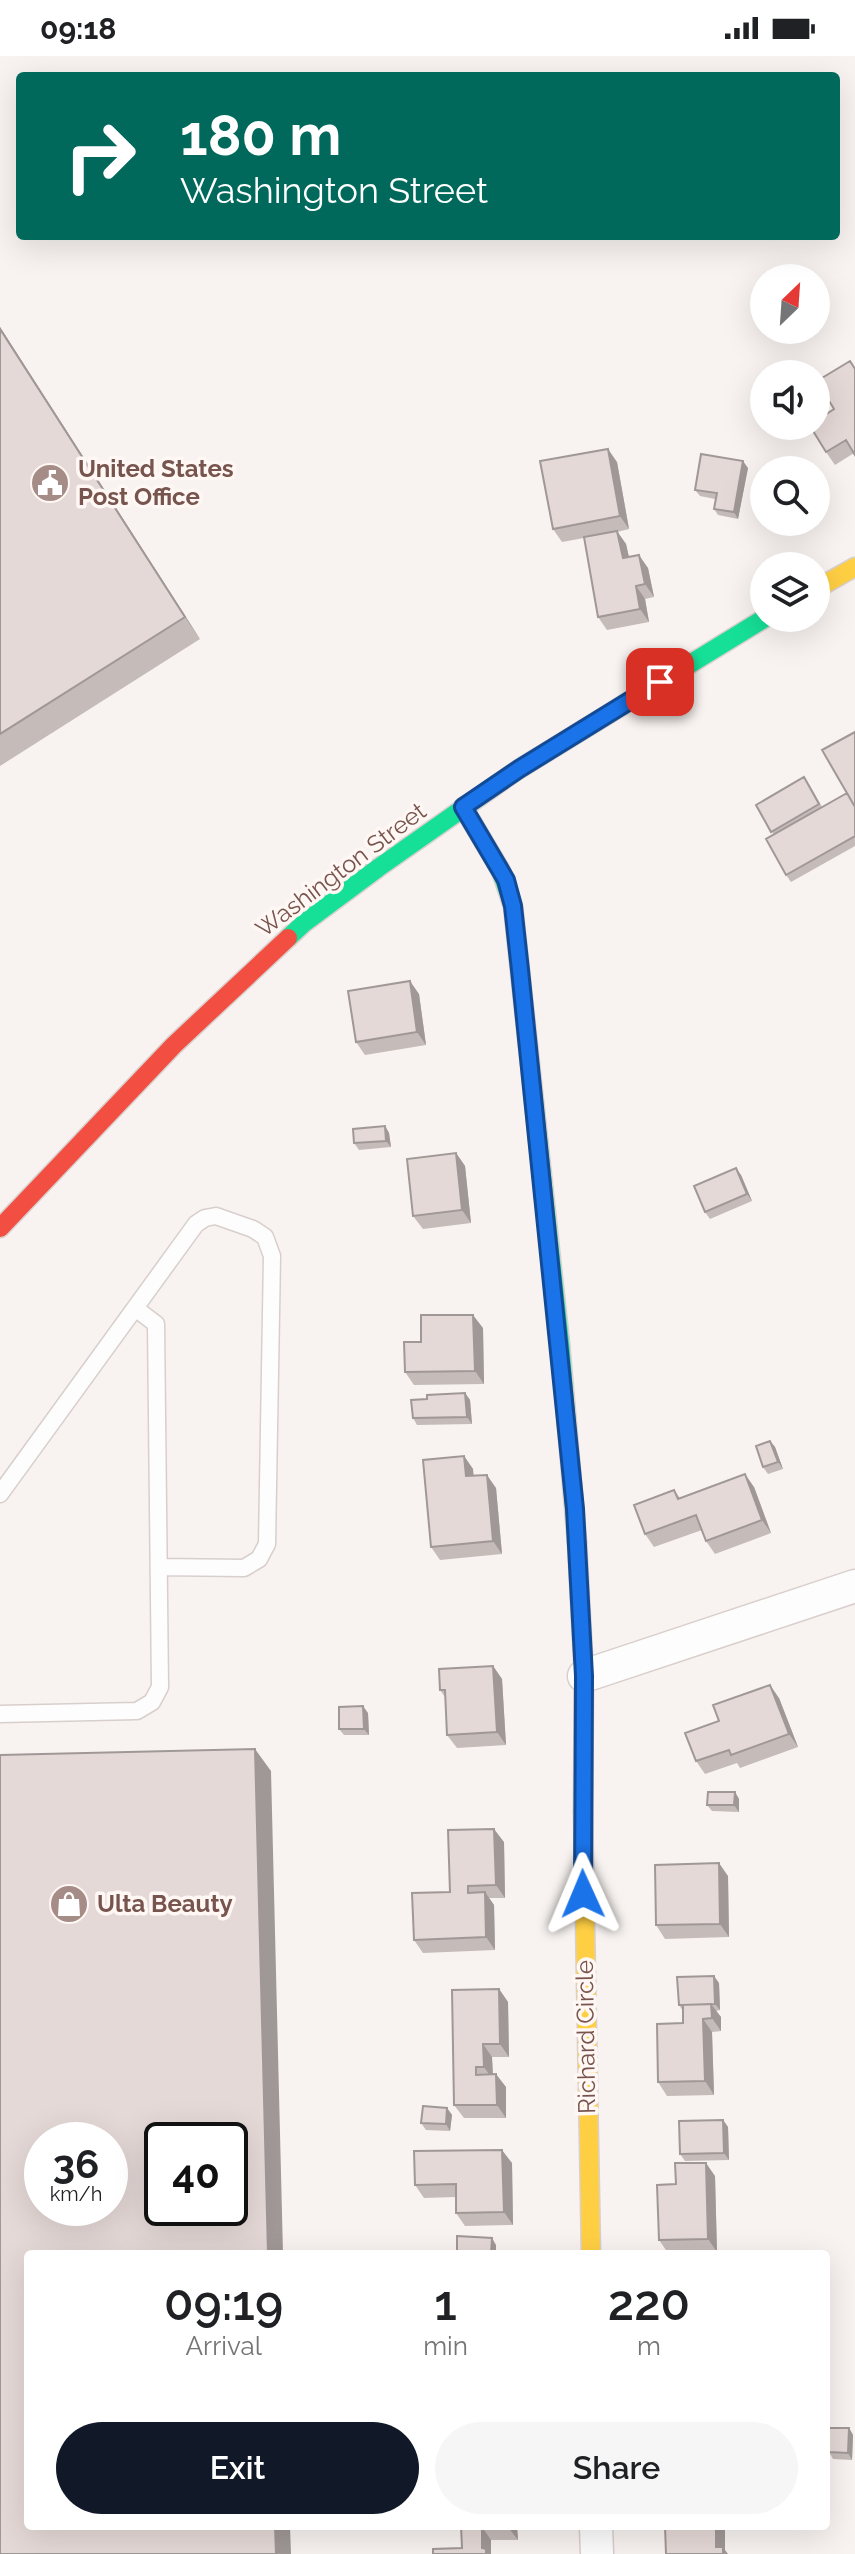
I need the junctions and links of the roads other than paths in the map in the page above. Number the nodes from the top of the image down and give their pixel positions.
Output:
1 (855, 567) edge
2 (830, 581) edge
3 (750, 627) edge
4 (463, 807) junction
5 (0, 1228) edge
6 (135, 1308) junction
7 (0, 1494) edge
8 (159, 1567) junction
9 (855, 1586) edge
10 (584, 1676) junction
11 (0, 1714) edge
12 (591, 2250) edge
13 (596, 2530) edge
14 (597, 2554) edge

1 - 2 street
3 - 4 street, Washington Street
4 - 5 street, Washington Street
4 - 10 street, Richard Circle
6 - 7 lane
6 - 8 lane
6 - 8 lane
8 - 11 lane
9 - 10 street
10 - 12 street, Richard Circle
13 - 14 street

